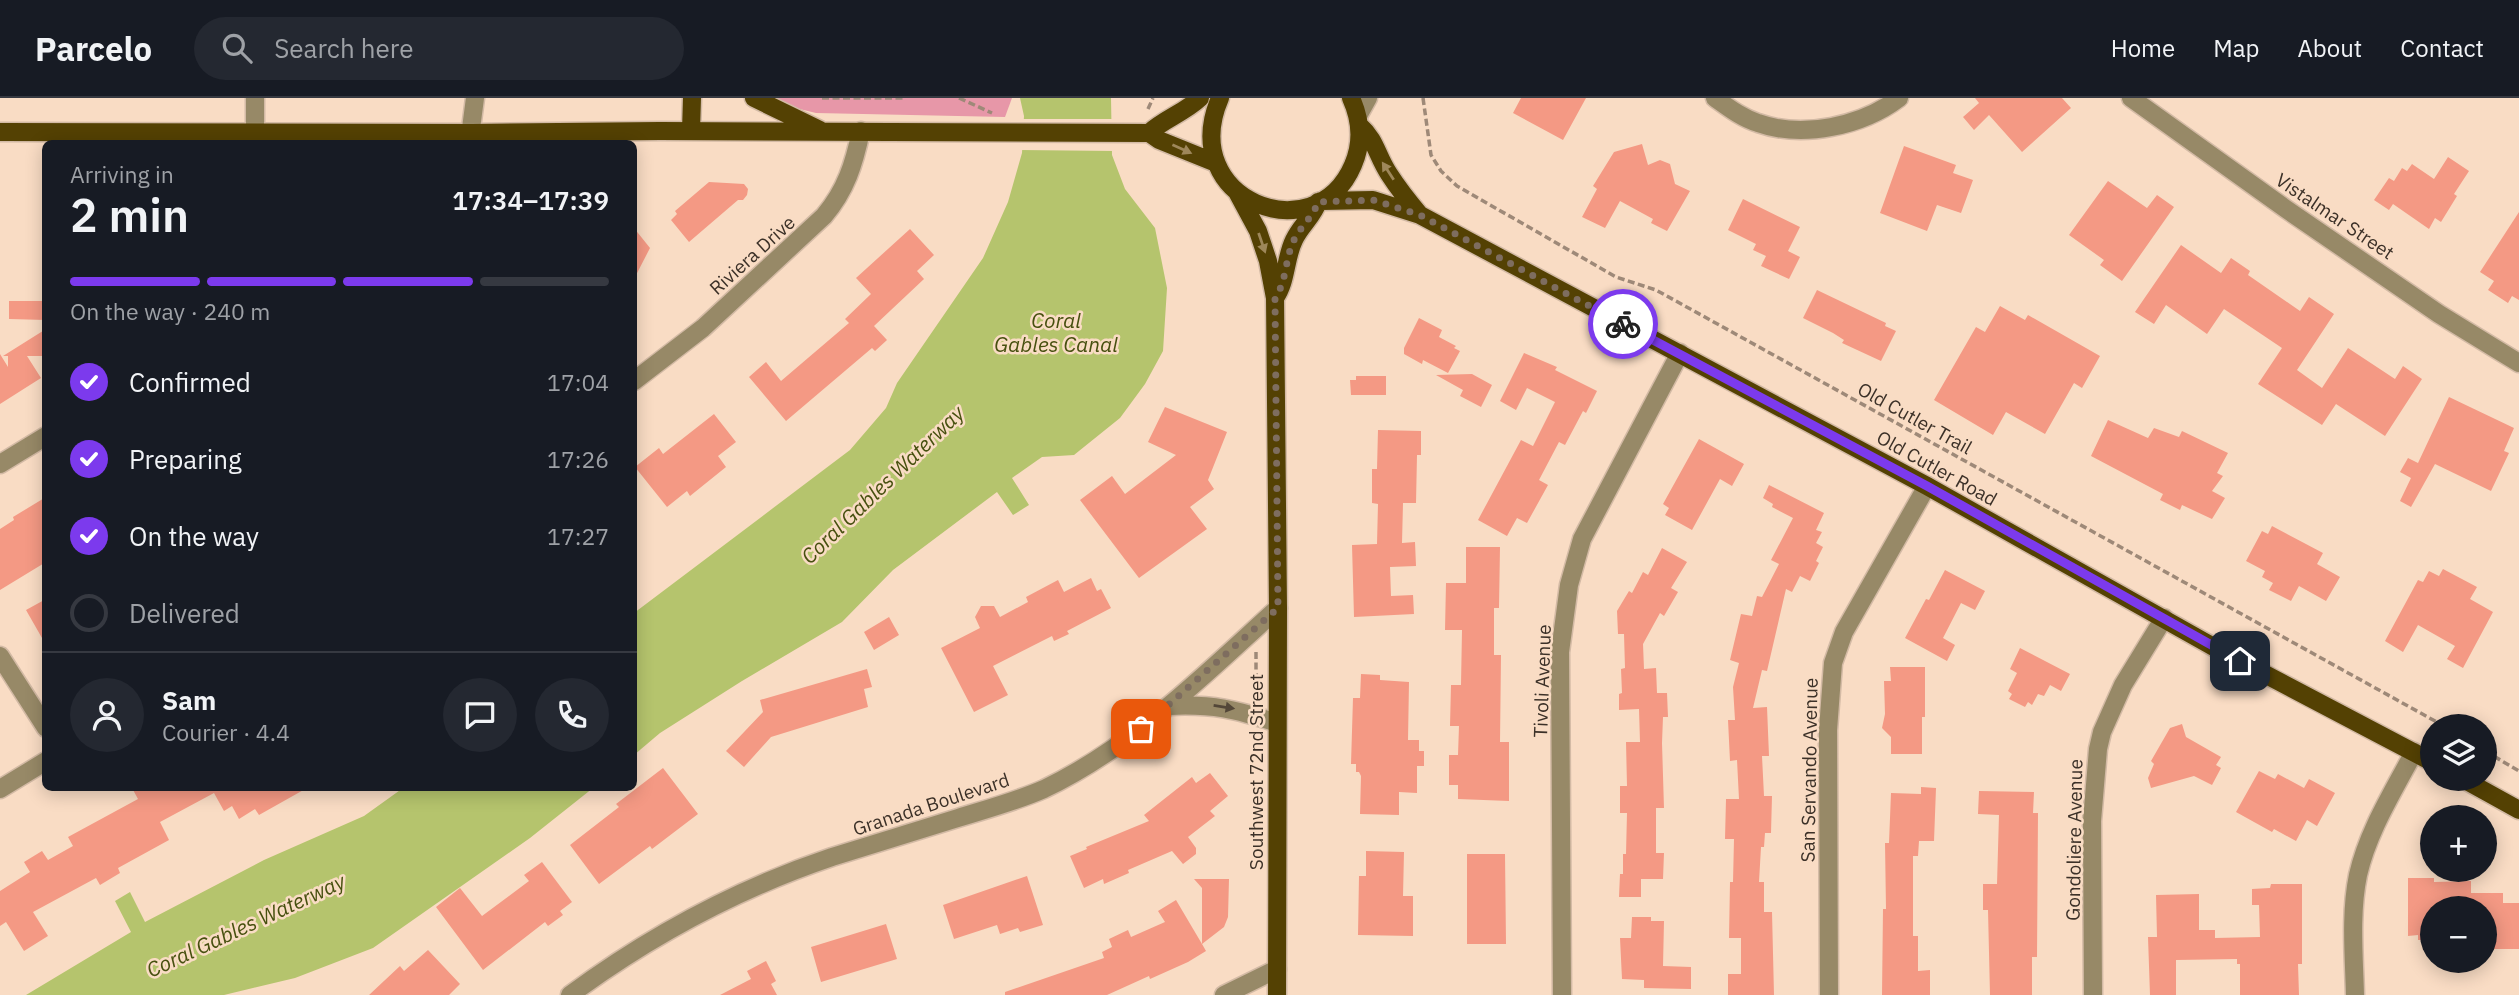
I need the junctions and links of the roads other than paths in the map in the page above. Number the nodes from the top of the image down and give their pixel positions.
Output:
1 (255, 98) edge
2 (475, 98) edge
3 (692, 98) edge
4 (754, 98) edge
5 (1200, 98) edge
6 (1220, 98) edge
7 (1351, 98) edge
8 (1368, 98) edge
9 (1715, 98) edge
10 (1899, 98) edge
11 (2131, 98) edge
12 (1359, 121) junction
13 (255, 131) junction
14 (691, 131) junction
15 (823, 131) junction
16 (861, 131) junction
17 (0, 132) edge
18 (1149, 133) junction
19 (107, 138) edge
20 (471, 138) edge
21 (1216, 163) junction
22 (1237, 192) junction
23 (1319, 202) junction
24 (1420, 215) junction
25 (1275, 298) junction
26 (1680, 354) junction
27 (2519, 363) edge
28 (637, 379) edge
29 (42, 438) edge
30 (0, 464) edge
31 (1927, 486) junction
32 (1278, 608) junction
33 (2164, 618) junction
34 (0, 656) edge
35 (1168, 706) junction
36 (42, 722) edge
37 (1277, 723) junction
38 (2414, 752) junction
39 (2420, 755) edge
40 (42, 763) edge
41 (0, 789) edge
42 (2485, 791) edge
43 (2519, 810) edge
44 (1277, 969) junction
45 (570, 995) edge
46 (1224, 995) edge
47 (1277, 995) edge
48 (1562, 995) edge
49 (1829, 995) edge
50 (2093, 995) edge
51 (2355, 995) edge

1 - 13 street
2 - 20 street
3 - 14 main road
4 - 15 main road
5 - 18 main road
6 - 21 main road
7 - 12 main road, Old Cutler Road
8 - 12 street
9 - 10 street
11 - 27 street, Vistalmar Street
12 - 23 main road, Southwest 72nd Street
24 -> 12 main road, Old Cutler Road
13 - 19 main road
13 - 20 main road
14 - 15 main road
14 - 20 main road
15 - 16 main road
16 - 18 main road
16 - 28 street, Riviera Drive
17 - 19 main road
18 -> 21 main road
21 - 22 main road, Southwest 72nd Street
22 - 23 main road, Old Cutler Road
22 -> 25 main road, Southwest 72nd Street
23 - 24 main road, Old Cutler Road
23 - 25 main road, Southwest 72nd Street
24 - 26 main road, Old Cutler Road
25 - 32 main road, Southwest 72nd Street
26 - 31 main road, Old Cutler Road
26 - 48 street, Tivoli Avenue
29 - 30 street
31 - 33 main road, Old Cutler Road
31 - 49 street, San Servando Avenue
32 - 35 street, Granada Boulevard
32 - 37 main road, Southwest 72nd Street
33 - 38 main road, Old Cutler Road
33 - 50 street, Gondoliere Avenue
34 - 36 street
35 -> 37 street
35 - 45 street, Granada Boulevard
37 - 44 main road, Southwest 72nd Street
38 - 39 main road, Old Cutler Road
38 - 51 street
40 - 41 street
42 - 43 main road
44 - 46 street
44 - 47 main road, Southwest 72nd Street

